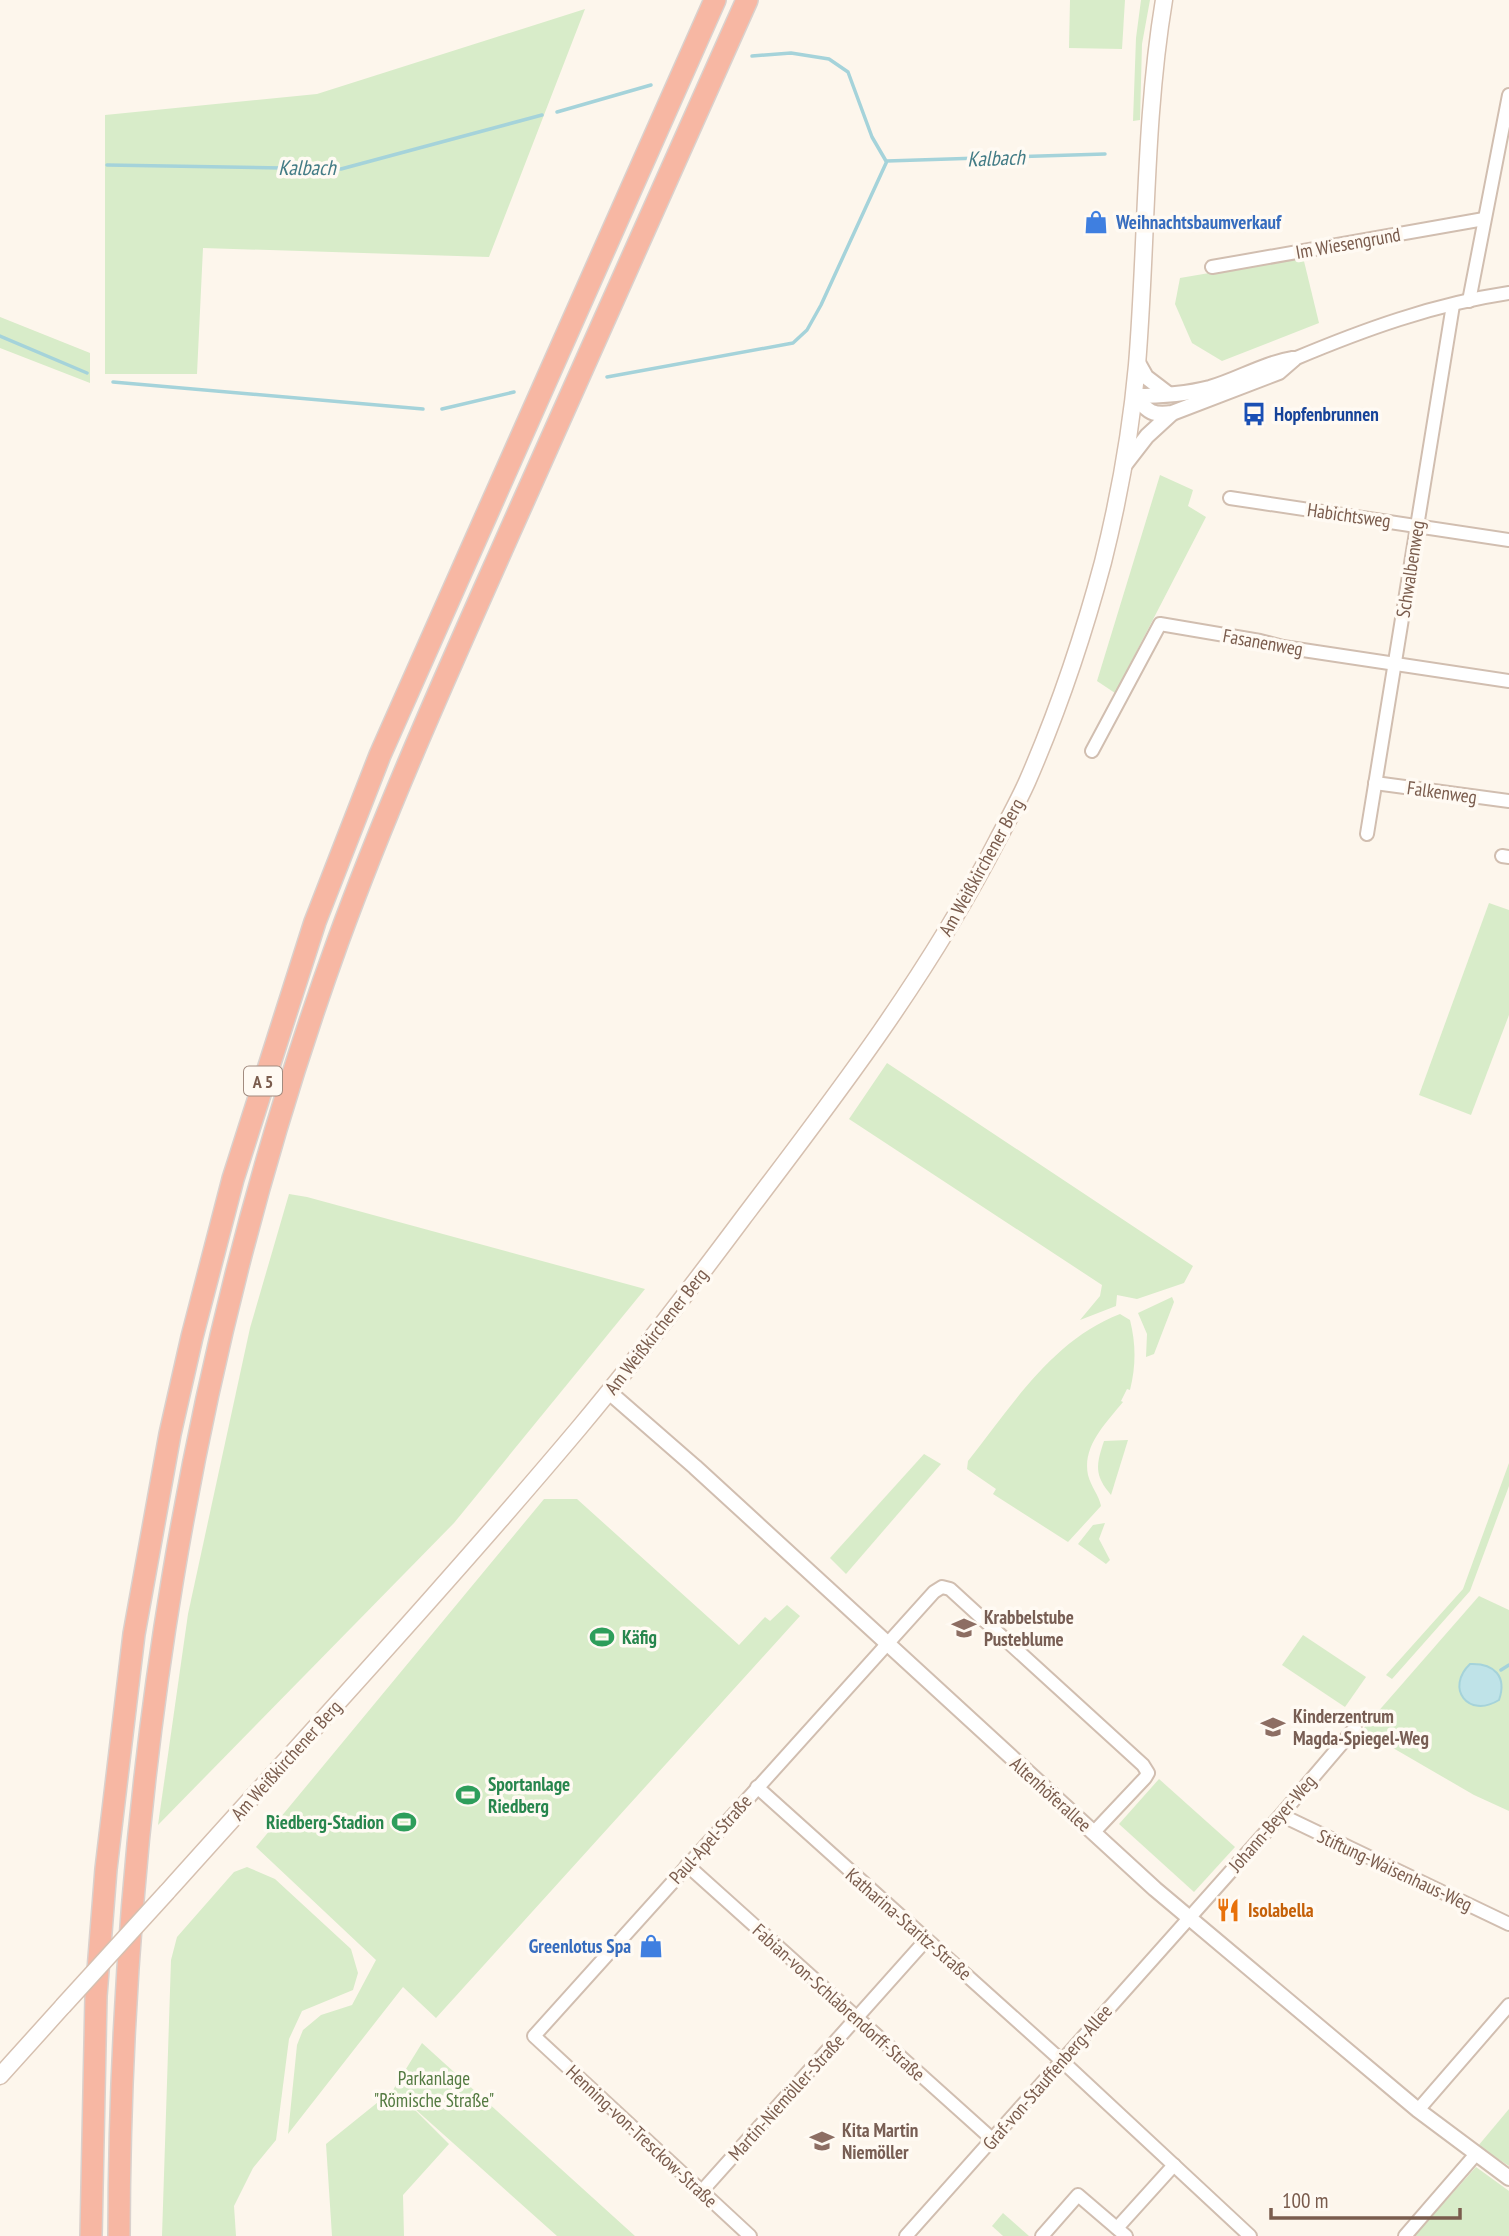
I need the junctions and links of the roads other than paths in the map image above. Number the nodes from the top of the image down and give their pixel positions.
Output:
1 (715, 0) edge
2 (747, 0) edge
3 (1164, 0) edge
4 (1509, 95) edge
5 (1484, 219) junction
6 (1212, 267) dead end
7 (1509, 293) edge
8 (1469, 301) junction
9 (1453, 305) junction
10 (1294, 359) junction
11 (1137, 361) junction
12 (1167, 393) junction
13 (1134, 396) junction
14 (1172, 413) junction
15 (1123, 467) junction
16 (1230, 498) dead end
17 (1417, 526) junction
18 (1509, 540) edge
19 (1395, 663) junction
20 (1509, 681) edge
21 (1092, 751) dead end
22 (1375, 783) junction
23 (1509, 801) edge
24 (1367, 834) dead end
25 (609, 1392) junction
26 (887, 1644) junction
27 (1355, 1728) dead end
28 (757, 1787) junction
29 (1281, 1815) junction
30 (1094, 1832) junction
31 (687, 1865) junction
32 (1188, 1916) junction
33 (1509, 1924) edge
34 (926, 1940) junction
35 (1509, 2005) edge
36 (857, 2018) junction
37 (534, 2036) joint
38 (1062, 2061) junction
39 (0, 2076) edge
40 (1418, 2110) junction
41 (992, 2139) junction
42 (1476, 2154) junction
43 (1174, 2165) junction
44 (1509, 2178) edge
45 (702, 2191) junction
46 (1121, 2232) edge
47 (91, 2236) edge
48 (119, 2236) edge
49 (750, 2236) edge
50 (906, 2236) edge
51 (1042, 2236) edge
52 (1250, 2236) edge
53 (1405, 2236) edge

1 - 47 highway, A 5
2 - 48 highway, A 5
3 - 11 main road
4 - 5 street
5 - 6 street, Im Wiesengrund
5 - 8 street
7 - 8 street, Am Weißkirchener Berg
8 - 9 street, Am Weißkirchener Berg
9 - 10 street, Am Weißkirchener Berg
9 - 17 street, Schwalbenweg
10 - 12 street, Am Weißkirchener Berg
10 - 14 street, Am Weißkirchener Berg
11 - 12 street
11 - 13 main road
12 - 13 street, Am Weißkirchener Berg
13 - 14 street
13 - 15 main road, Am Weißkirchener Berg
14 - 15 street, Am Weißkirchener Berg
15 - 25 main road, Am Weißkirchener Berg
16 - 17 street, Habichtsweg
17 - 18 street, Habichtsweg
17 - 19 street, Schwalbenweg
19 - 20 street, Fasanenweg
19 - 21 street, Fasanenweg
19 - 22 street, Schwalbenweg
22 - 23 street, Falkenweg
22 - 24 street, Schwalbenweg
25 - 26 street, Altenhöferallee
25 - 39 main road, Am Weißkirchener Berg, bridge
26 - 28 street, Paul-Apel-Straße
26 - 30 street, Altenhöferallee
26 - 30 street, Paul-Apel-Straße
27 - 29 street, Johann-Beyer-Weg
28 - 31 street, Paul-Apel-Straße
28 - 34 street, Katharina-Staritz-Straße
29 - 32 street, Johann-Beyer-Weg
29 - 33 street, Stiftung-Waisenhaus-Weg
30 - 32 street, Altenhöferallee
31 - 36 street, Fabian-von-Schlabrendorff-Straße
31 - 37 street, Paul-Apel-Straße
32 - 38 street, Graf-von-Stauffenberg-Allee
32 - 40 street, Altenhöferallee
34 - 36 street, Martin-Niemöller-Straße
34 - 38 street, Katharina-Staritz-Straße
35 - 40 street
36 - 41 street, Fabian-von-Schlabrendorff-Straße
36 - 45 street, Martin-Niemöller-Straße
37 - 45 street, Henning-von-Tresckow-Straße
38 - 41 street, Graf-von-Stauffenberg-Allee
38 - 43 street, Katharina-Staritz-Straße
40 - 42 street, Altenhöferallee
41 - 50 street, Graf-von-Stauffenberg-Allee
42 - 44 street, Altenhöferallee
42 - 53 street
43 - 46 street
43 - 52 street, Katharina-Staritz-Straße
45 - 49 street, Henning-von-Tresckow-Straße
46 - 51 street

